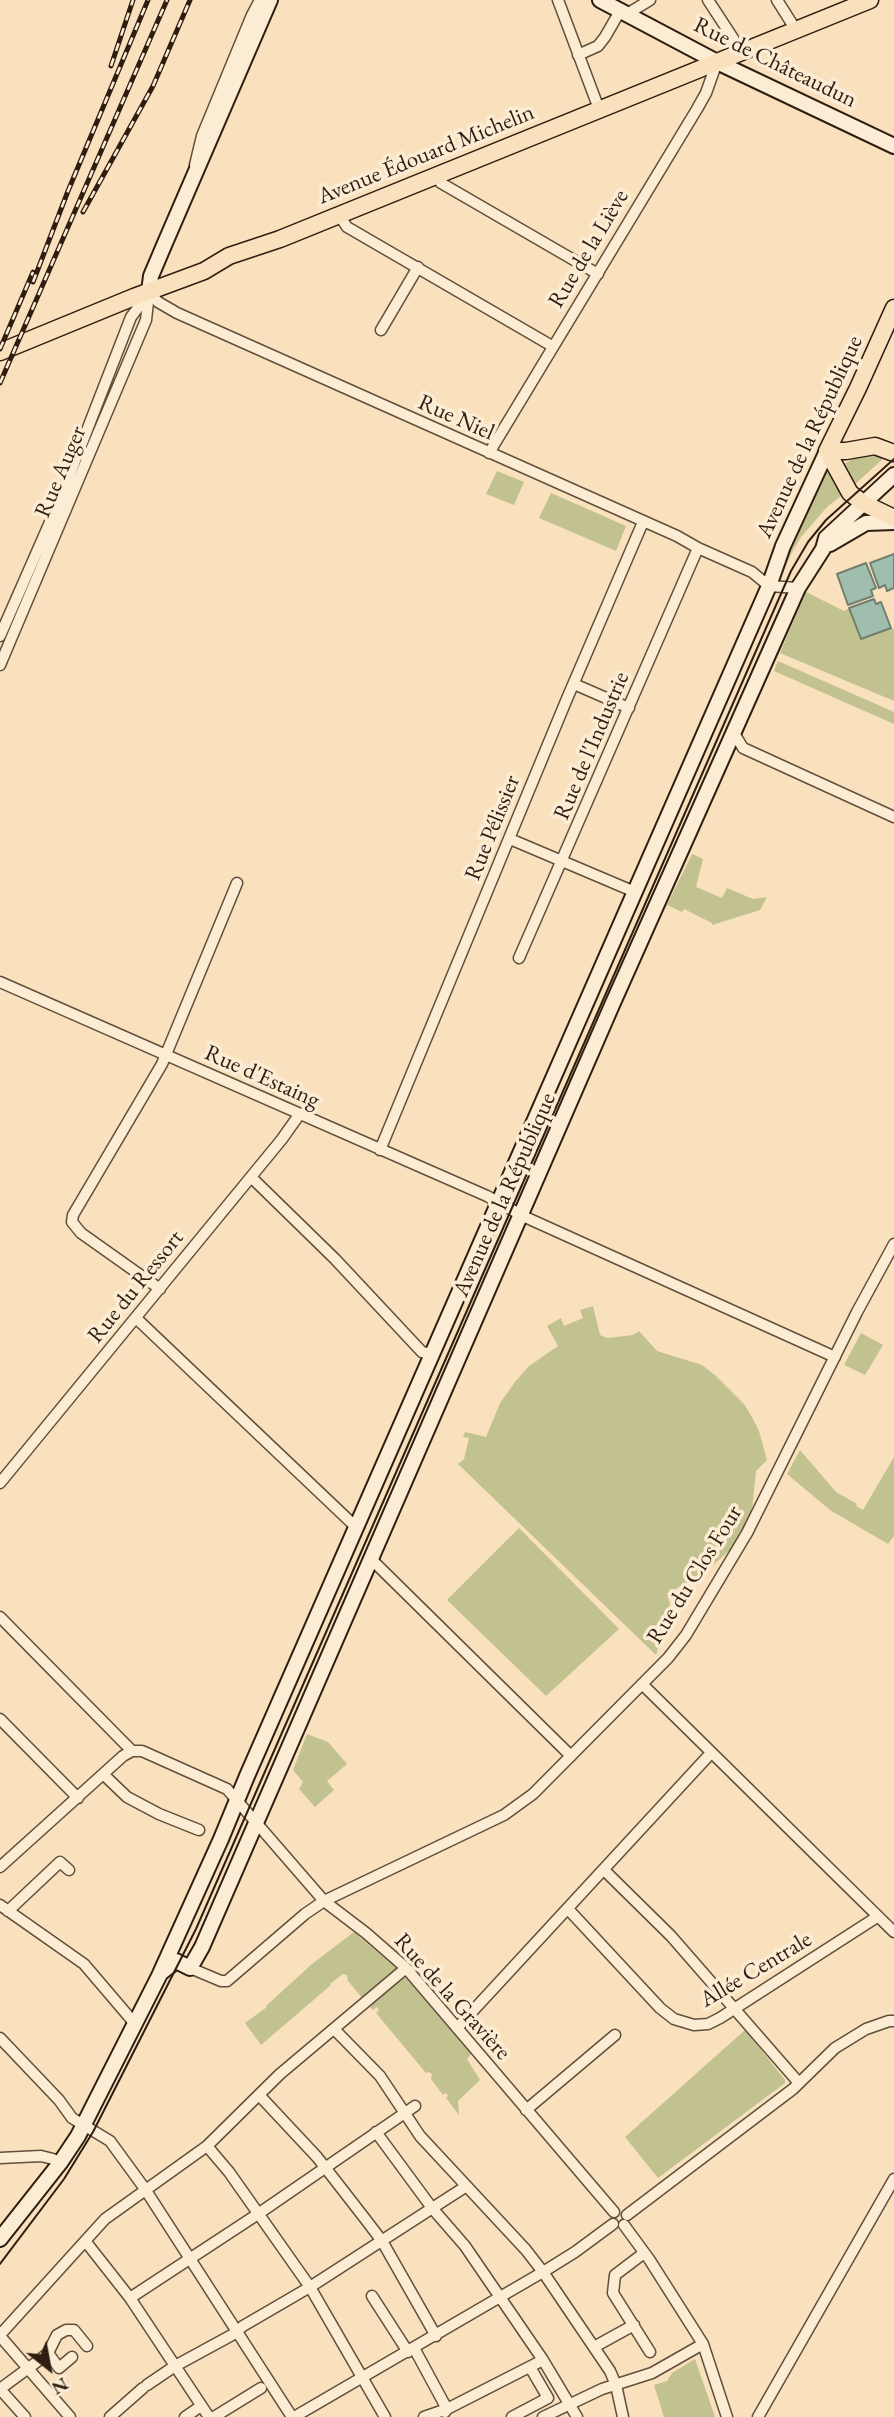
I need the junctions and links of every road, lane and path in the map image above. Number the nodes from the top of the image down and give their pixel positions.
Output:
1 (260, 0) edge
2 (270, 0) edge
3 (558, 0) edge
4 (600, 0) edge
5 (650, 0) edge
6 (708, 0) edge
7 (777, 0) edge
8 (870, 0) edge
9 (623, 13) junction
10 (796, 30) junction
11 (742, 52) junction
12 (578, 55) junction
13 (717, 62) junction
14 (598, 109) junction
15 (894, 146) edge
16 (193, 174) junction
17 (436, 175) junction
18 (339, 215) junction
19 (418, 267) junction
20 (598, 274) junction
21 (149, 292) junction
22 (894, 308) edge
23 (381, 330) dead end
24 (552, 346) junction
25 (0, 352) edge
26 (827, 451) junction
27 (489, 453) junction
28 (894, 453) edge
29 (894, 475) edge
30 (863, 503) junction
31 (894, 520) edge
32 (643, 522) junction
33 (698, 548) junction
34 (823, 549) junction
35 (776, 566) junction
36 (752, 572) junction
37 (769, 586) junction
38 (798, 588) junction
39 (0, 636) edge
40 (0, 665) edge
41 (573, 684) junction
42 (629, 708) junction
43 (734, 733) junction
44 (743, 748) junction
45 (724, 755) junction
46 (894, 817) edge
47 (510, 839) junction
48 (562, 861) junction
49 (237, 883) dead end
50 (635, 892) junction
51 (519, 958) dead end
52 (0, 982) edge
53 (166, 1056) junction
54 (299, 1115) junction
55 (380, 1150) junction
56 (251, 1177) junction
57 (502, 1206) junction
58 (521, 1215) junction
59 (894, 1244) edge
60 (160, 1289) junction
61 (136, 1318) junction
62 (431, 1354) junction
63 (835, 1356) junction
64 (0, 1483) edge
65 (356, 1527) junction
66 (371, 1559) junction
67 (0, 1618) edge
68 (642, 1684) junction
69 (0, 1719) edge
70 (132, 1751) junction
71 (711, 1753) junction
72 (571, 1756) junction
73 (103, 1774) junction
74 (78, 1798) junction
75 (238, 1799) junction
76 (256, 1820) junction
77 (199, 1830) dead end
78 (0, 1867) edge
79 (69, 1870) dead end
80 (604, 1870) junction
81 (324, 1901) junction
82 (4, 1908) edge
83 (568, 1909) junction
84 (877, 1917) junction
85 (894, 1932) edge
86 (175, 1936) junction
87 (185, 1965) junction
88 (405, 1968) junction
89 (159, 1976) junction
90 (733, 2009) junction
91 (894, 2021) edge
92 (136, 2025) junction
93 (457, 2028) junction
94 (334, 2029) junction
95 (615, 2035) dead end
96 (0, 2038) edge
97 (799, 2083) junction
98 (259, 2095) junction
99 (415, 2106) dead end
100 (526, 2110) junction
101 (404, 2113) junction
102 (82, 2125) junction
103 (376, 2132) junction
104 (207, 2146) junction
105 (0, 2158) edge
106 (53, 2168) junction
107 (324, 2169) junction
108 (894, 2179) edge
109 (465, 2187) junction
110 (145, 2189) junction
111 (432, 2208) junction
112 (614, 2213) junction
113 (258, 2214) junction
114 (626, 2220) junction
115 (613, 2224) junction
116 (0, 2239) edge
117 (382, 2241) junction
118 (86, 2242) junction
119 (644, 2253) junction
120 (190, 2258) junction
121 (543, 2272) junction
122 (310, 2287) junction
123 (372, 2296) dead end
124 (130, 2298) junction
125 (500, 2298) junction
126 (634, 2325) junction
127 (237, 2330) junction
128 (0, 2335) edge
129 (436, 2336) junction
130 (703, 2344) junction
131 (87, 2346) dead end
132 (594, 2347) junction
133 (411, 2350) junction
134 (650, 2352) dead end
135 (43, 2357) junction
136 (72, 2357) dead end
137 (543, 2360) junction
138 (175, 2365) junction
139 (530, 2367) junction
140 (29, 2369) junction
141 (361, 2378) junction
142 (616, 2385) junction
143 (261, 2388) dead end
144 (0, 2389) edge
145 (570, 2403) junction
146 (201, 2406) junction
147 (445, 2413) edge
148 (25, 2417) edge
149 (70, 2417) edge
150 (110, 2417) edge
151 (185, 2417) edge
152 (211, 2417) edge
153 (293, 2417) edge
154 (385, 2417) edge
155 (424, 2417) edge
156 (512, 2417) edge
157 (543, 2417) edge
158 (577, 2417) edge
159 (623, 2417) edge
160 (727, 2417) edge
161 (758, 2417) edge

1 - 16 street
2 - 16 main road
3 - 12 street
4 - 9 main road, Rue de Châteaudun
5 - 9 street
6 - 11 street
7 - 10 street
8 - 10 main road, Avenue Édouard Michelin
9 - 12 street
9 - 13 main road, Rue de Châteaudun
10 - 11 main road, Avenue Édouard Michelin
11 - 13 main road, Avenue Édouard Michelin
12 - 14 street
13 - 14 main road, Avenue Édouard Michelin
13 - 15 main road, Rue de Châteaudun
13 - 20 street, Rue de la Liève
14 - 17 main road, Avenue Édouard Michelin
16 - 21 main road
17 - 18 main road, Avenue Édouard Michelin
17 - 20 street
18 - 19 street
18 - 21 main road, Avenue Édouard Michelin
19 - 23 street
19 - 24 street
20 - 24 street, Rue de la Liève
21 - 25 main road, Avenue Édouard Michelin
21 - 27 street, Rue Niel
21 - 39 street
21 - 40 street, Rue Auger
22 - 26 main road, Avenue de la République
24 - 27 street, Rue de la Liève
26 - 28 main road
26 - 30 main road
26 - 35 main road, Avenue de la République
27 - 32 street, Rue Niel
29 - 30 main road, Avenue de la République
30 - 31 main road
30 - 34 main road, Avenue de la République
31 - 34 main road, Avenue de la République
32 - 33 street, Rue Niel
32 - 41 street, Rue Pélissier
33 - 36 street, Rue Niel
33 - 42 street, Rue de l'Industrie
34 - 38 main road, Avenue de la République
35 - 36 street
35 - 37 main road, Avenue de la République
36 - 37 street, Rue Niel
37 - 38 street
37 - 50 main road, Avenue de la République
38 - 43 main road, Avenue de la République
41 - 42 street
41 - 47 street, Rue Pélissier
42 - 48 street, Rue de l'Industrie
43 - 44 street
43 - 45 main road, Avenue de la République
44 - 45 street
44 - 46 street
45 - 58 main road, Avenue de la République
47 - 48 street
47 - 55 street, Rue Pélissier
48 - 50 street
48 - 51 street, Rue de l'Industrie
49 - 53 street
50 - 57 main road, Avenue de la République
52 - 53 street, Rue d'Estaing
53 - 54 street, Rue d'Estaing
53 - 60 street
54 - 55 street, Rue d'Estaing
54 - 56 street, Rue du Ressort
55 - 57 street, Rue d'Estaing
56 - 60 street, Rue du Ressort
56 - 62 street
57 - 58 street, Rue d'Estaing
57 - 62 main road, Avenue de la République
58 - 63 street, Rue d'Estaing
58 - 66 main road, Avenue de la République
59 - 63 street, Rue du Clos Four
60 - 61 street, Rue du Ressort
61 - 64 street, Rue du Ressort
61 - 65 street
62 - 65 main road, Avenue de la République
63 - 68 street, Rue du Clos Four
65 - 75 main road, Avenue de la République
66 - 72 street
66 - 76 main road, Avenue de la République
67 - 70 street
68 - 71 street
68 - 72 street, Rue du Clos Four
69 - 74 street
70 - 73 street
70 - 75 street
71 - 80 street
71 - 84 street
72 - 81 street, Rue du Clos Four
73 - 74 street
73 - 77 street
74 - 78 street
75 - 76 street
75 - 86 main road, Avenue de la République
76 - 81 street, Rue de la Gravière
76 - 87 main road, Avenue de la République
79 - 82 street
80 - 83 street
80 - 90 street
81 - 87 street, Rue du Clos Four
81 - 88 street, Rue de la Gravière
82 - 92 street
83 - 90 street, Allée Centrale
83 - 93 street
84 - 85 street
84 - 90 street, Allée Centrale
86 - 87 street
86 - 89 main road, Avenue de la République
87 - 89 main road
88 - 93 street, Rue de la Gravière
88 - 94 street
89 - 92 main road, Avenue de la République
90 - 97 street
91 - 97 street
92 - 102 main road, Avenue de la République
93 - 100 street, Rue de la Gravière
94 - 98 street
94 - 101 street
95 - 100 street
96 - 102 street
97 - 114 street
98 - 104 street
98 - 107 street
99 - 101 street
100 - 112 street, Rue de la Gravière
101 - 103 street
101 - 109 street
102 - 106 main road, Avenue de la République
102 - 110 street
103 - 107 street
103 - 111 street
104 - 110 street
104 - 113 street
105 - 106 street
106 - 116 main road, Avenue de la République
107 - 113 street
107 - 117 street
108 - 161 street
109 - 111 street
109 - 121 street
110 - 118 street
110 - 120 street
111 - 117 street
111 - 125 street
112 - 114 street
112 - 115 street
113 - 120 street
113 - 122 street
114 - 115 street
114 - 119 street
115 - 121 street
117 - 122 street
117 - 129 street
118 - 124 street
118 - 128 street
119 - 126 street
119 - 130 street
120 - 124 street
120 - 127 street
121 - 125 street
121 - 132 street
122 - 127 street
122 - 141 street
123 - 133 street
124 - 138 street
125 - 129 street
125 - 137 street
126 - 132 street
126 - 134 street
127 - 138 street
127 - 153 street
128 - 140 street
129 - 133 street
130 - 142 street
130 - 160 street
131 - 135 street
132 - 142 street
133 - 141 street
133 - 147 street
135 - 136 street
135 - 140 street
137 - 139 street
137 - 145 street
138 - 146 street
138 - 150 street
139 - 147 street
139 - 156 street
140 - 144 street
140 - 149 street
141 - 153 street
141 - 154 street
142 - 145 street
142 - 159 street
143 - 152 street
144 - 148 street
145 - 157 street
145 - 158 street
146 - 151 street
146 - 152 street
147 - 155 street

